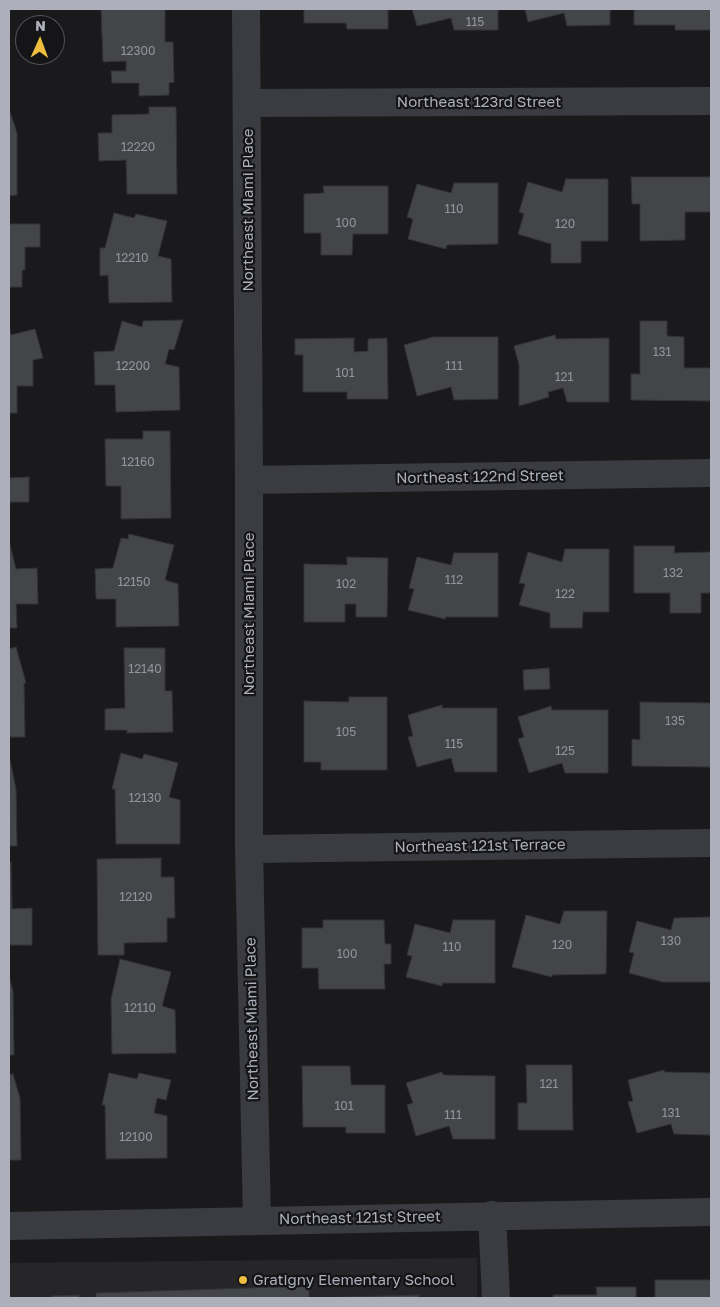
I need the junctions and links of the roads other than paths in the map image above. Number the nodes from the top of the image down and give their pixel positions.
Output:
1 (246, 9) edge
2 (711, 101) edge
3 (248, 103) junction
4 (711, 474) edge
5 (250, 480) junction
6 (711, 843) edge
7 (249, 849) junction
8 (711, 1212) edge
9 (492, 1215) junction
10 (257, 1220) junction
11 (9, 1226) edge
12 (496, 1298) edge

1 - 3 street, Northeast Miami Place
2 - 3 street, Northeast 123rd Street
3 - 5 street, Northeast Miami Place
4 - 5 street, Northeast 122nd Street
5 - 7 street, Northeast Miami Place
6 - 7 street, Northeast 121st Terrace
7 - 10 street, Northeast Miami Place
8 - 9 street, Northeast 121st Street
9 - 10 street, Northeast 121st Street
9 - 12 street
10 - 11 street, Northeast 121st Street

